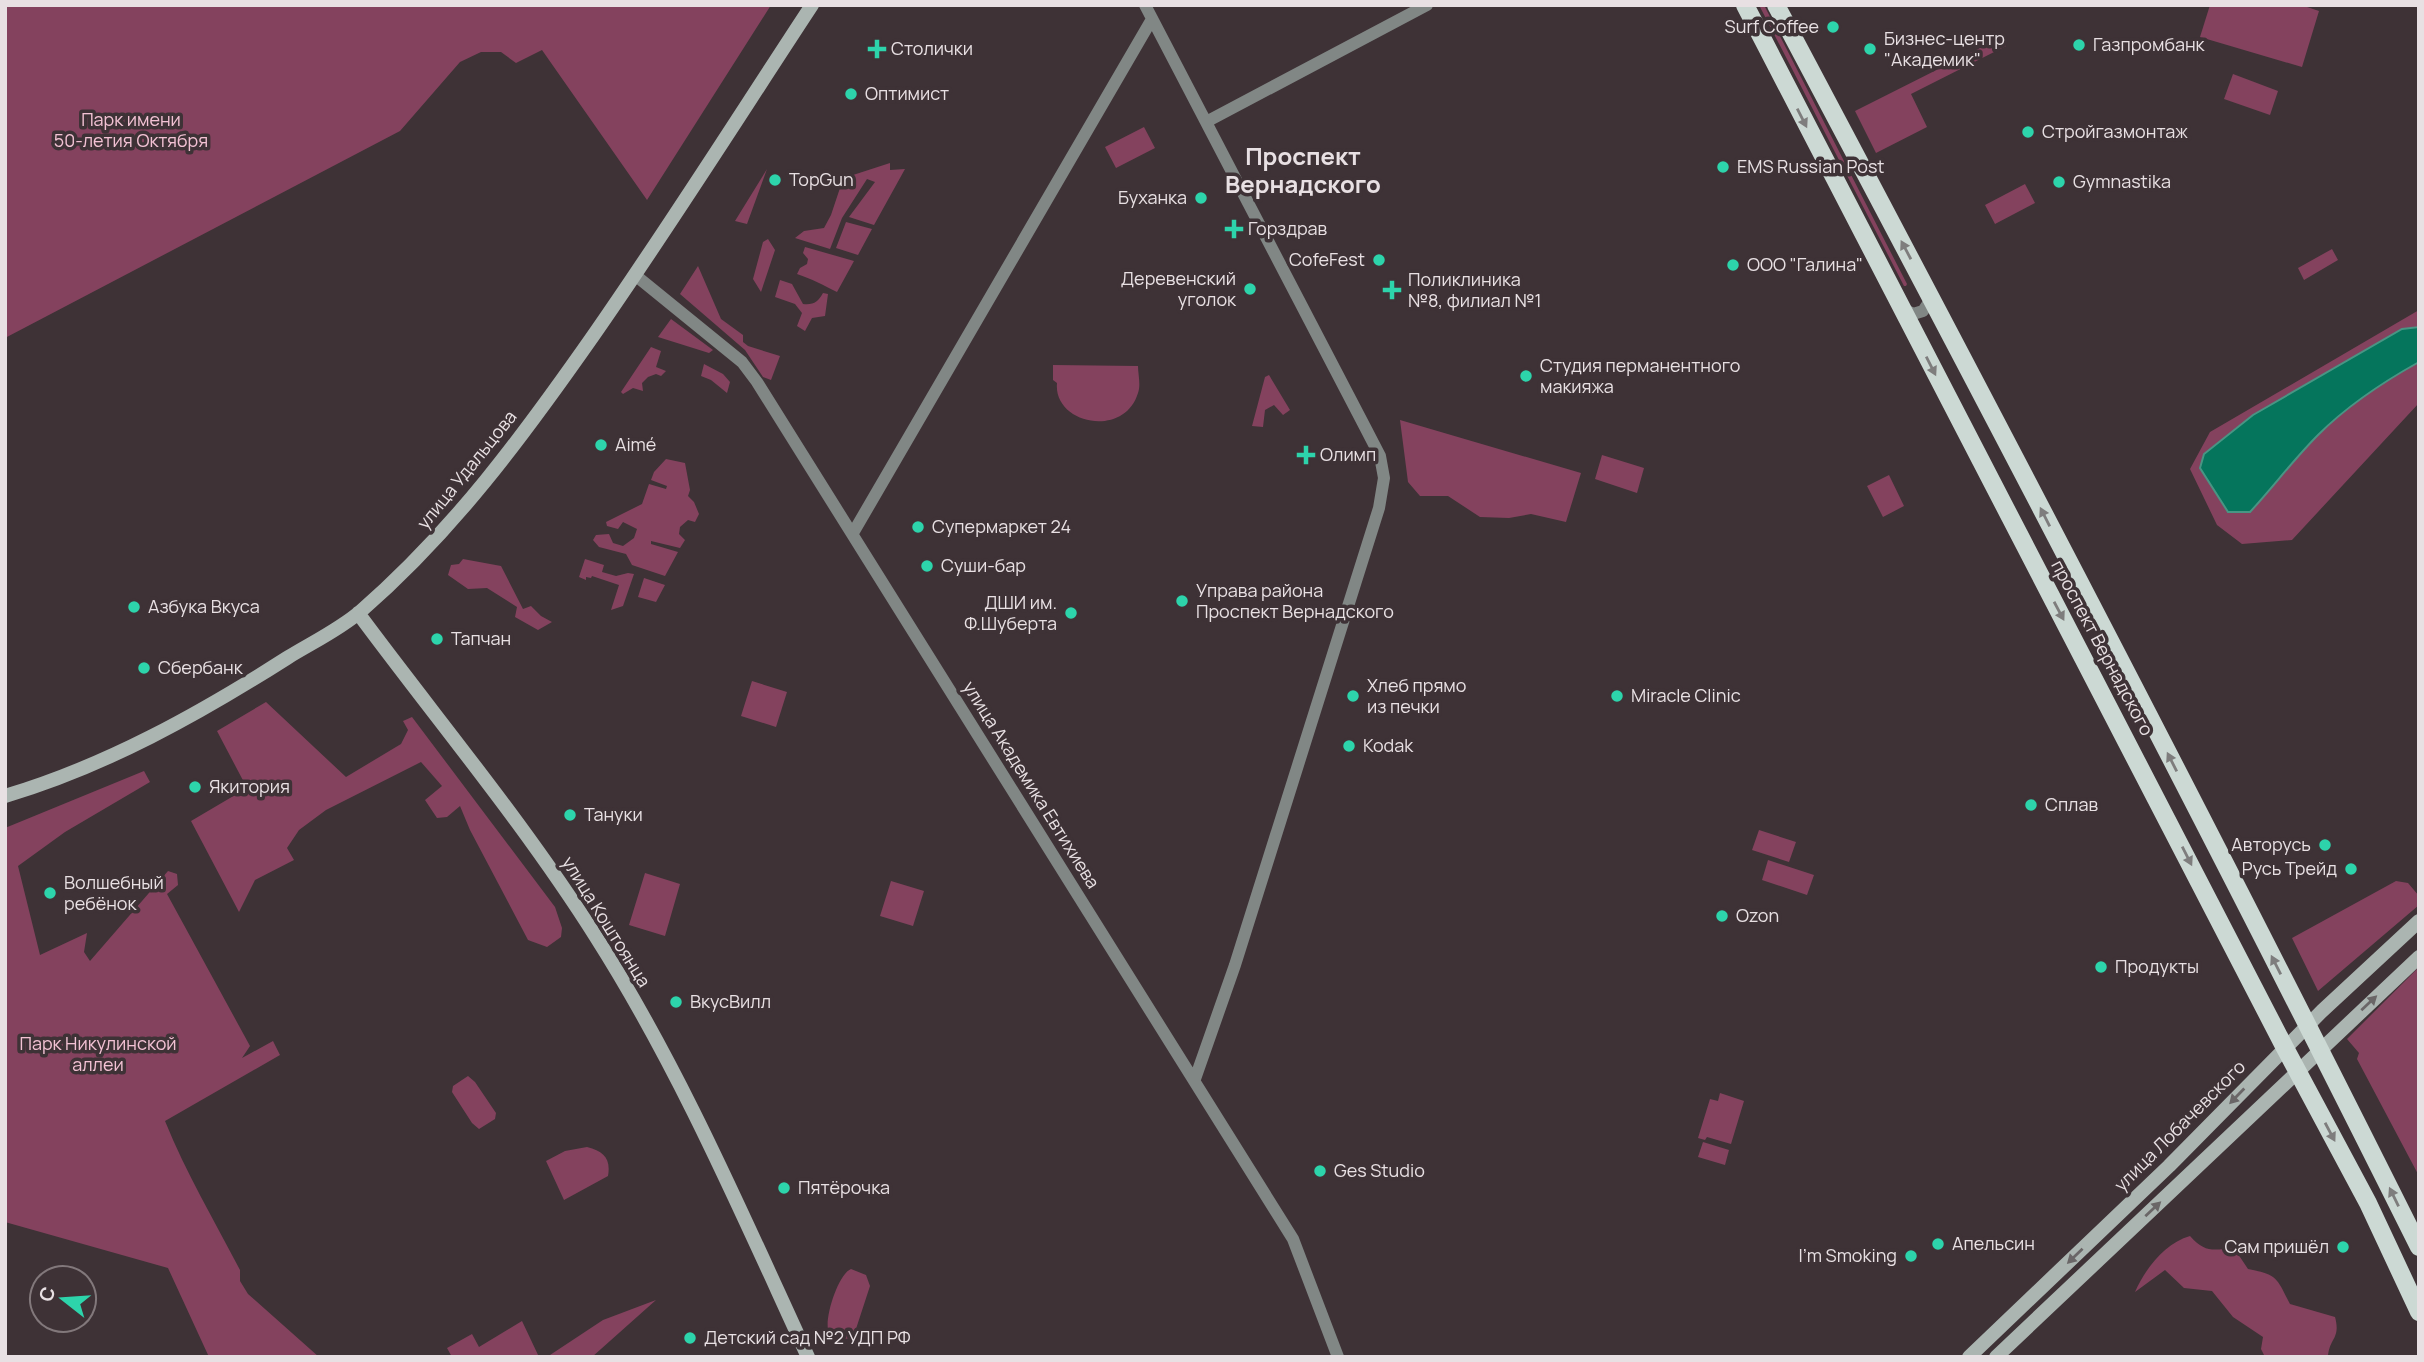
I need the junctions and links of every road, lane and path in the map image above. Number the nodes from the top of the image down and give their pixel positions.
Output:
1 (812, 5) edge
2 (1145, 5) edge
3 (1427, 5) edge
4 (1745, 5) edge
5 (1776, 5) edge
6 (1152, 19) junction
7 (1206, 122) junction
8 (635, 275) junction
9 (1928, 291) junction
10 (1900, 305) junction
11 (853, 533) junction
12 (358, 613) junction
13 (5, 796) edge
14 (2419, 922) edge
15 (2419, 957) edge
16 (2307, 1026) junction
17 (2285, 1048) junction
18 (2321, 1050) junction
19 (2298, 1072) junction
20 (1195, 1079) junction
21 (2419, 1247) edge
22 (2419, 1312) edge
23 (808, 1357) edge
24 (1338, 1357) edge
25 (1969, 1357) edge
26 (1996, 1357) edge

1 - 8 street, улица Удальцова
2 - 6 street
3 - 7 street
4 -> 10 main road, проспект Вернадского
9 -> 5 main road, проспект Вернадского
6 - 7 street
6 - 11 street
7 - 20 street
8 - 11 street, улица Академика Евтихиева
8 - 12 street, улица Удальцова
9 - 10 street
16 -> 9 main road, проспект Вернадского
10 -> 17 main road, проспект Вернадского
11 - 20 street, улица Академика Евтихиева
12 - 13 street, улица Удальцова
12 - 23 street, улица Коштоянца
14 - 16 street, улица Лобачевского
18 -> 15 street
16 - 17 street, улица Лобачевского
16 - 18 main road, проспект Вернадского
17 - 19 main road, проспект Вернадского
17 -> 25 street, улица Лобачевского
18 - 19 street
21 -> 18 main road, проспект Вернадского
19 -> 22 main road, проспект Вернадского
26 -> 19 street
20 - 24 street, улица Академика Евтихиева

